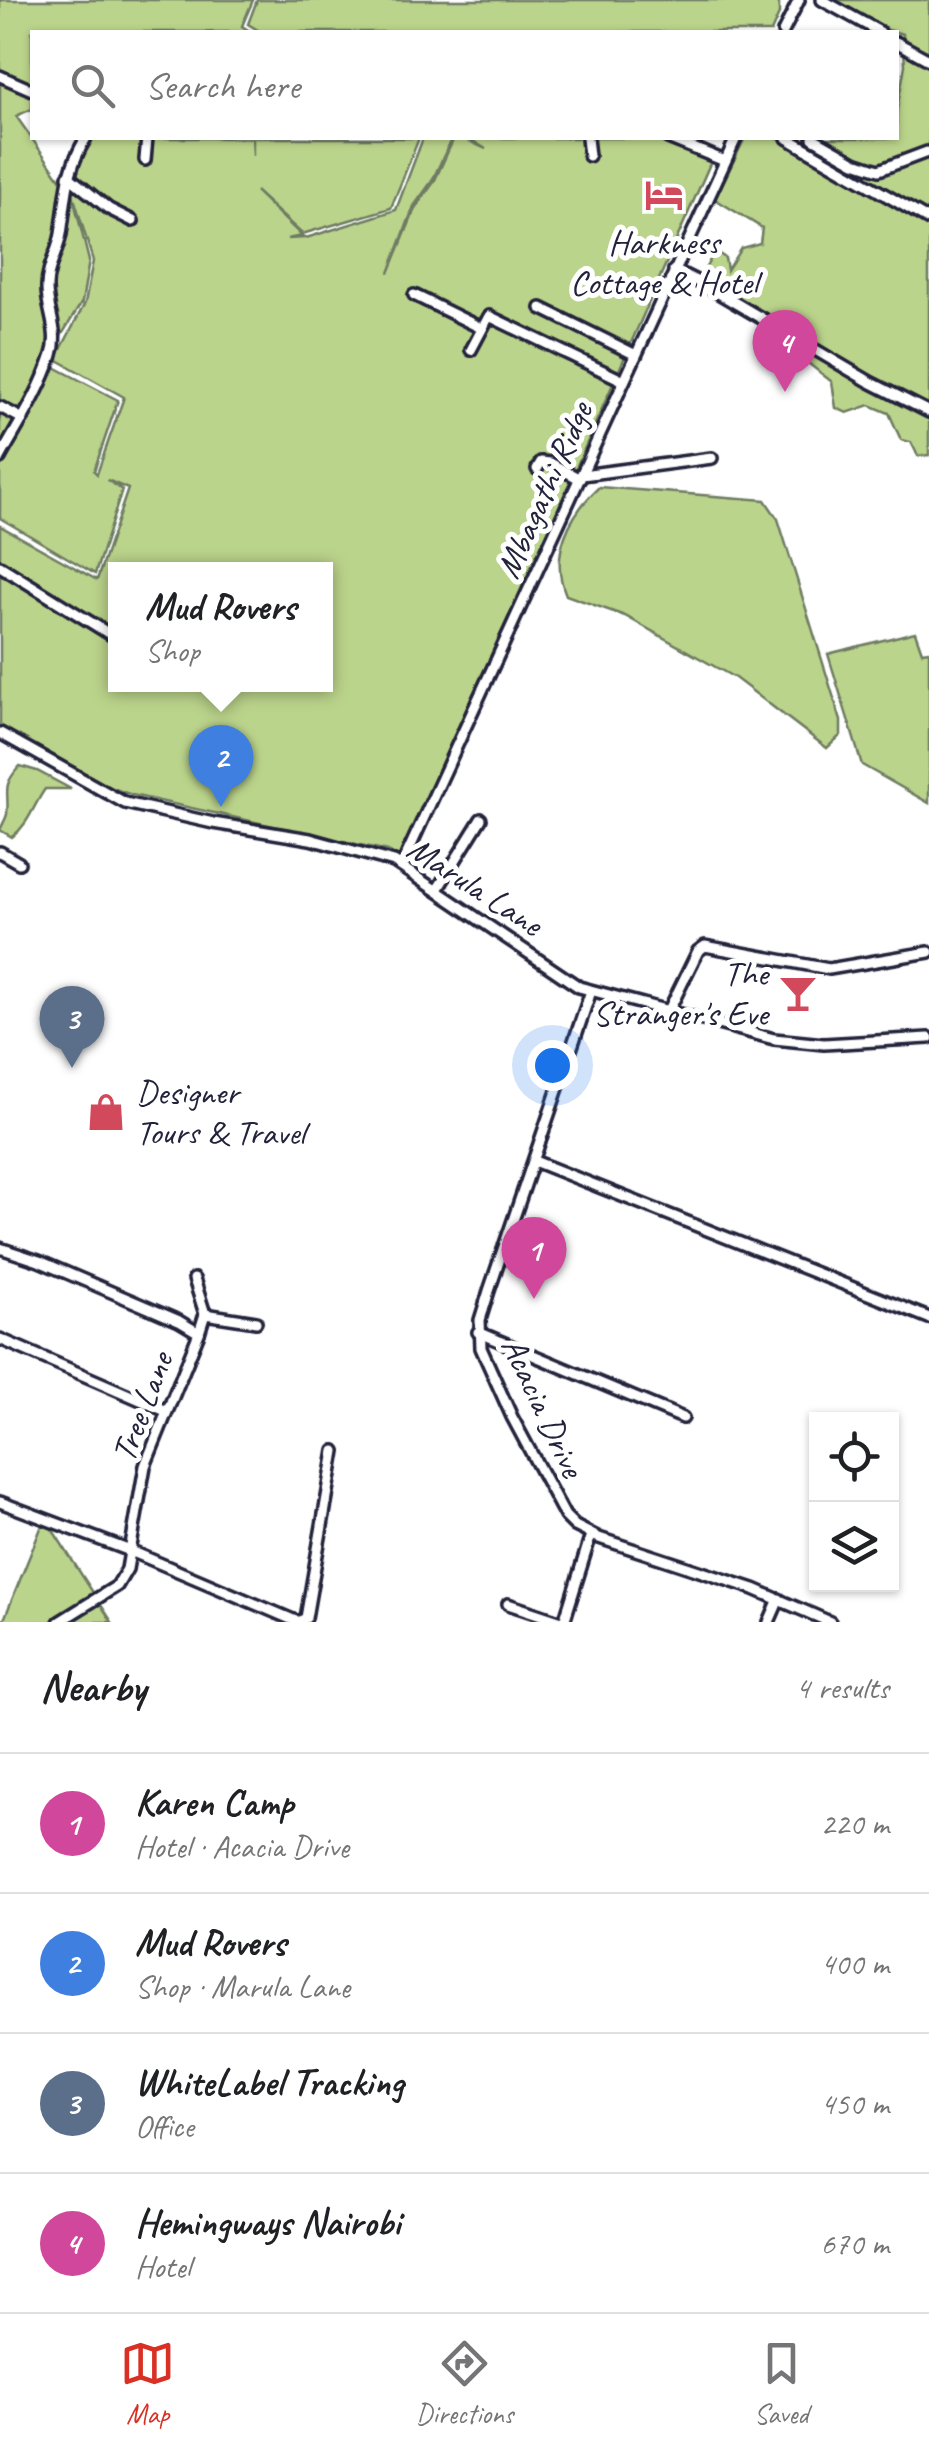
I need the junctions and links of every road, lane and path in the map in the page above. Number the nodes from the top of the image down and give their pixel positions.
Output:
1 (799, 0) edge
2 (822, 0) edge
3 (784, 30) edge
4 (876, 30) edge
5 (899, 44) edge
6 (929, 60) edge
7 (0, 76) edge
8 (30, 89) edge
9 (85, 140) edge
10 (148, 140) edge
11 (587, 140) edge
12 (673, 140) edge
13 (735, 140) edge
14 (790, 140) edge
15 (816, 140) edge
16 (926, 152) edge
17 (589, 156) dead end
18 (145, 160) dead end
19 (725, 160) junction
20 (68, 176) junction
21 (929, 220) edge
22 (133, 221) dead end
23 (674, 270) junction
24 (414, 295) dead end
25 (541, 308) dead end
26 (480, 328) junction
27 (471, 350) dead end
28 (636, 354) junction
29 (624, 381) junction
30 (0, 407) edge
31 (925, 408) edge
32 (23, 419) junction
33 (0, 458) edge
34 (712, 458) dead end
35 (537, 469) dead end
36 (581, 477) junction
37 (0, 566) edge
38 (108, 633) edge
39 (0, 732) edge
40 (481, 819) dead end
41 (0, 852) edge
42 (19, 863) dead end
43 (402, 865) junction
44 (437, 890) junction
45 (929, 952) edge
46 (591, 991) junction
47 (669, 1010) junction
48 (929, 1038) edge
49 (534, 1161) junction
50 (0, 1248) edge
51 (194, 1279) dead end
52 (205, 1314) junction
53 (929, 1318) edge
54 (256, 1322) dead end
55 (478, 1332) junction
56 (199, 1334) junction
57 (0, 1339) edge
58 (166, 1412) junction
59 (683, 1418) dead end
60 (335, 1452) dead end
61 (0, 1502) edge
62 (591, 1535) junction
63 (132, 1552) junction
64 (779, 1599) junction
65 (508, 1604) dead end
66 (59, 1622) edge
67 (298, 1622) edge
68 (563, 1622) edge
69 (769, 1622) edge
70 (830, 1622) edge

1 - 3 street
2 - 4 street
5 - 6 street
7 - 8 street
9 - 20 street
10 - 18 street
11 - 17 street
12 - 19 street
13 - 19 street, Mbagathi Ridge
14 - 21 street
15 - 16 street
19 - 23 street, Mbagathi Ridge
20 - 22 street
20 - 32 street
23 - 28 street, Mbagathi Ridge
23 - 31 street
24 - 26 street
25 - 28 street
26 - 27 street
26 - 29 street
28 - 29 street, Mbagathi Ridge
29 - 36 street, Mbagathi Ridge
30 - 32 street
32 - 33 street
34 - 36 street
35 - 36 street
36 - 43 street, Mbagathi Ridge
37 - 38 street
39 - 43 street, Marula Lane
40 - 44 street
41 - 42 street
43 - 44 street, Marula Lane
44 - 46 street, Marula Lane
45 - 47 street
46 - 47 street, Marula Lane
46 - 49 street, Acacia Drive
47 - 48 street, Marula Lane
49 - 53 street
49 - 55 street, Acacia Drive
50 - 56 street, Tree Lane
51 - 52 street
52 - 54 street
52 - 56 street
55 - 59 street
55 - 62 street, Acacia Drive
56 - 58 street, Tree Lane
57 - 58 street
58 - 63 street, Tree Lane
60 - 67 street
61 - 63 street
62 - 64 street, Acacia Drive
62 - 68 street
63 - 66 street, Tree Lane
63 - 67 street
64 - 69 street
64 - 70 street, Acacia Drive
65 - 68 street

